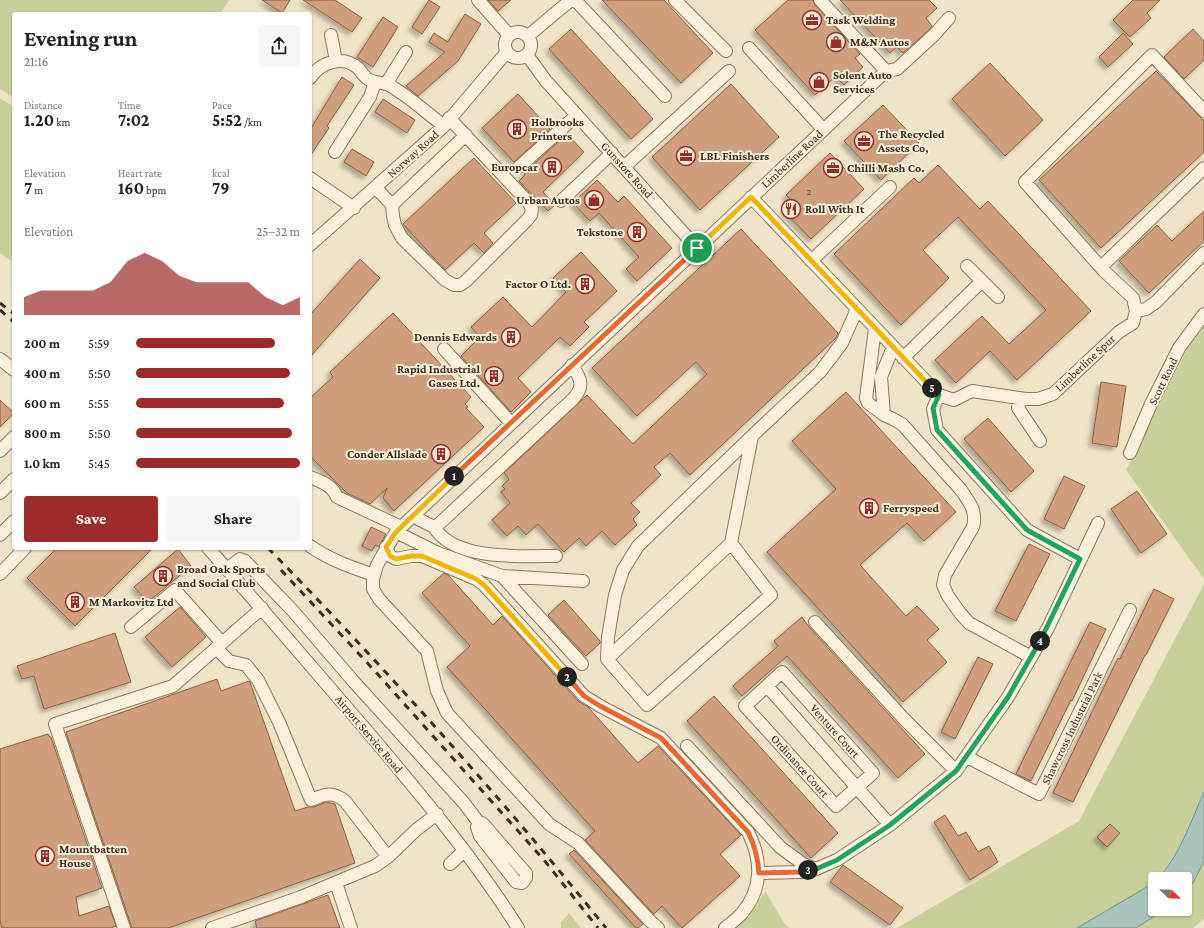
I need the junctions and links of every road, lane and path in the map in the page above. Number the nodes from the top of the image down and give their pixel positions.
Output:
1 (478, 0) edge
2 (571, 0) edge
3 (575, 0) edge
4 (675, 0) edge
5 (820, 0) edge
6 (949, 18) dead end
7 (331, 35) dead end
8 (509, 35) junction
9 (528, 36) junction
10 (749, 48) dead end
11 (726, 50) dead end
12 (406, 52) dead end
13 (506, 52) junction
14 (526, 55) junction
15 (336, 61) junction
16 (729, 71) dead end
17 (886, 71) junction
18 (312, 75) edge
19 (380, 83) junction
20 (665, 96) dead end
21 (1204, 111) edge
22 (577, 115) junction
23 (447, 122) junction
24 (823, 129) junction
25 (466, 135) junction
26 (335, 152) dead end
27 (612, 154) junction
28 (518, 167) dead end
29 (624, 167) junction
30 (1204, 168) edge
31 (312, 179) edge
32 (376, 188) junction
33 (890, 188) dead end
34 (751, 197) junction
35 (561, 201) dead end
36 (392, 205) junction
37 (354, 208) junction
38 (312, 243) edge
39 (697, 248) junction
40 (1204, 254) edge
41 (811, 261) junction
42 (967, 266) dead end
43 (1101, 267) junction
44 (982, 281) junction
45 (998, 298) dead end
46 (857, 309) junction
47 (1136, 311) junction
48 (1204, 314) edge
49 (875, 329) junction
50 (893, 347) junction
51 (444, 349) dead end
52 (903, 358) junction
53 (0, 359) edge
54 (572, 366) junction
55 (12, 368) edge
56 (939, 395) junction
57 (1020, 398) junction
58 (884, 415) junction
59 (511, 423) junction
60 (752, 436) junction
61 (12, 439) edge
62 (1040, 441) dead end
63 (0, 451) edge
64 (1130, 453) dead end
65 (312, 478) edge
66 (12, 481) edge
67 (0, 493) edge
68 (414, 515) junction
69 (12, 523) edge
70 (1098, 523) dead end
71 (434, 527) junction
72 (398, 530) junction
73 (0, 535) edge
74 (731, 544) junction
75 (312, 547) edge
76 (386, 547) junction
77 (23, 550) edge
78 (210, 550) edge
79 (556, 556) dead end
80 (1080, 559) junction
81 (227, 569) junction
82 (0, 574) edge
83 (374, 575) junction
84 (502, 576) junction
85 (583, 581) dead end
86 (262, 608) junction
87 (1130, 610) dead end
88 (815, 622) dead end
89 (131, 627) dead end
90 (219, 646) junction
91 (1031, 658) junction
92 (607, 660) junction
93 (582, 664) dead end
94 (354, 682) junction
95 (767, 686) junction
96 (337, 696) junction
97 (686, 746) dead end
98 (966, 758) junction
99 (956, 771) junction
100 (856, 788) junction
101 (437, 814) junction
102 (479, 823) junction
103 (890, 825) junction
104 (464, 851) junction
105 (388, 857) junction
106 (450, 864) dead end
107 (816, 869) junction
108 (759, 873) junction
109 (336, 883) junction
110 (124, 928) edge
111 (212, 928) edge
112 (351, 928) edge
113 (518, 928) edge
114 (658, 928) edge
115 (725, 928) edge

1 - 8 street
2 - 9 street
3 - 20 street
4 - 11 street
5 - 17 street
6 - 17 street, Limberline Road
7 - 15 street
8 - 9 street
8 - 13 street
9 - 14 street
10 - 24 street
12 - 19 street
13 - 14 street
13 - 23 street, Norway Road
14 - 22 street, Gunstore Road
15 - 18 street
15 - 19 street
16 - 29 street
17 - 24 street, Limberline Road
19 - 23 street
19 - 26 street
21 - 43 street
22 - 27 street, Gunstore Road
22 - 28 street
23 - 25 street
23 - 32 street, Norway Road
24 - 34 street, Limberline Road
25 - 36 street
25 - 36 street
27 - 29 street, Gunstore Road
27 - 35 street
29 - 39 street, Gunstore Road
30 - 43 street
31 - 37 street
32 - 36 street
32 - 37 street, Norway Road
33 - 41 street
34 - 39 street, Limberline Road
34 - 41 street
37 - 38 street, Norway Road
39 - 54 street, Limberline Road
40 - 47 street
41 - 46 street
42 - 44 street
43 - 47 street
44 - 45 street
44 - 52 street
46 - 49 street
46 - 60 street
47 - 57 street, Limberline Spur
48 - 64 street, Scott Road
49 - 50 street
49 - 58 street
50 - 52 street
50 - 58 street
51 - 59 street
52 - 56 street
53 - 55 street
54 - 59 street, Limberline Road
54 - 71 street
56 - 57 street, Limberline Spur
56 - 80 street
57 - 62 street
58 - 91 street
59 - 68 street, Limberline Road
60 - 74 street
60 - 92 street
61 - 63 street
65 - 72 street
66 - 67 street
68 - 71 street
68 - 72 street, Limberline Road
69 - 73 street
70 - 80 street
71 - 79 street
72 - 76 street, Limberline Road
72 - 84 street
74 - 92 street
74 - 92 street
75 - 83 street
76 - 83 street, Limberline Road
76 - 108 street
77 - 82 street
78 - 81 street, Airport Service Road
80 - 91 street
81 - 86 street, Airport Service Road
81 - 94 street
83 - 114 street
84 - 85 street
84 - 93 street
86 - 90 street
86 - 96 street, Airport Service Road
87 - 98 street, Shawcross Industrial Park
88 - 99 street
89 - 90 street
90 - 105 street
90 - 110 street
91 - 98 street
94 - 96 street
94 - 102 street
95 - 100 street
95 - 100 street, Venture Court
95 - 100 street, Ordinance Court
96 - 101 street, Airport Service Road
97 - 107 street
98 - 99 street
99 - 103 street
100 - 103 street
101 - 104 street, Airport Service Road
101 - 105 street
102 - 102 street
103 - 107 street
104 - 106 street
104 - 113 street, Airport Service Road
105 - 109 street
107 - 108 street
108 - 115 street
109 - 111 street
109 - 112 street

